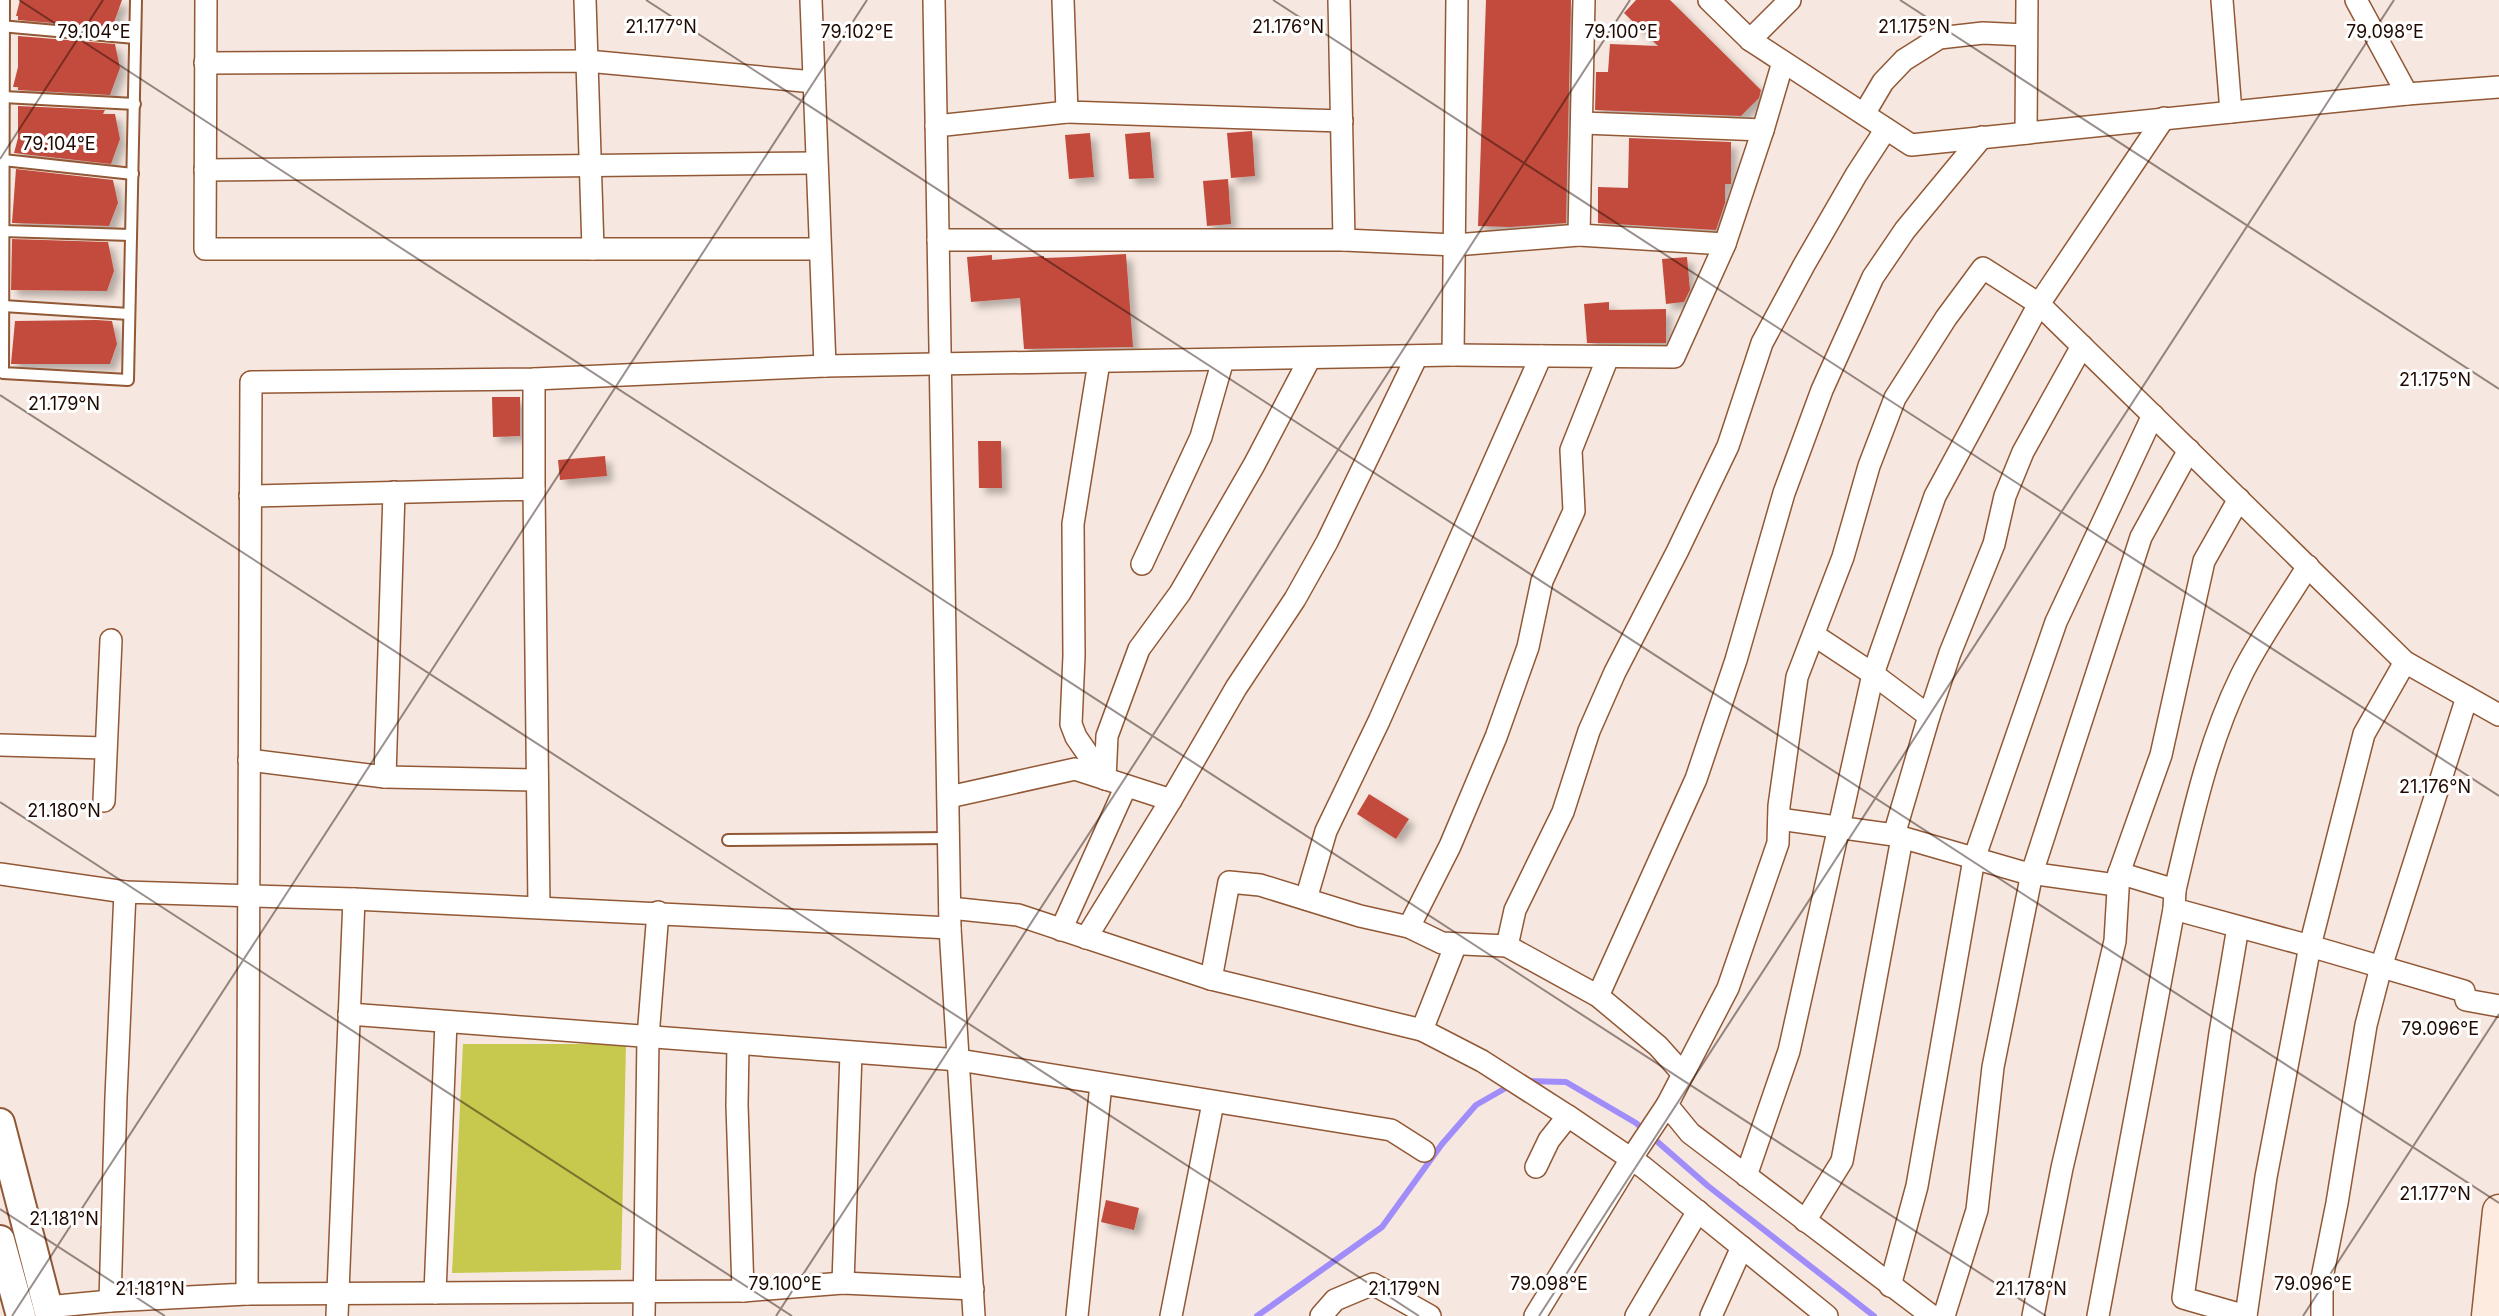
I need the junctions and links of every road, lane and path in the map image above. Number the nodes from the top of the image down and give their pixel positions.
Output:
1 (4, 0) edge
2 (136, 0) edge
3 (206, 0) edge
4 (585, 0) edge
5 (811, 0) edge
6 (934, 0) edge
7 (1063, 0) edge
8 (1339, 0) edge
9 (1457, 0) edge
10 (1584, 0) edge
11 (1709, 0) edge
12 (1790, 0) edge
13 (2026, 0) edge
14 (2222, 0) edge
15 (2356, 0) edge
16 (1, 27) edge
17 (2026, 35) junction
18 (135, 38) junction
19 (1750, 40) junction
20 (587, 61) junction
21 (1783, 62) junction
22 (205, 63) junction
23 (814, 82) junction
24 (2499, 87) edge
25 (2406, 94) junction
26 (3, 97) junction
27 (135, 104) junction
28 (1067, 112) junction
29 (2231, 112) junction
30 (1864, 114) junction
31 (2164, 118) junction
32 (1342, 121) junction
33 (1583, 123) junction
34 (936, 126) junction
35 (1886, 129) junction
36 (1763, 130) junction
37 (2026, 133) junction
38 (1982, 137) junction
39 (3, 160) junction
40 (816, 163) junction
41 (591, 165) junction
42 (205, 170) junction
43 (133, 174) junction
44 (3, 231) junction
45 (131, 235) junction
46 (1579, 235) junction
47 (938, 240) junction
48 (1344, 240) junction
49 (1725, 244) junction
50 (1455, 245) junction
51 (593, 249) junction
52 (819, 249) junction
53 (2039, 304) junction
54 (3, 306) junction
55 (129, 314) junction
56 (2082, 346) junction
57 (1453, 355) junction
58 (1416, 356) junction
59 (1541, 356) junction
60 (1608, 356) junction
61 (1310, 358) junction
62 (1223, 360) junction
63 (1099, 362) junction
64 (825, 366) junction
65 (941, 366) junction
66 (534, 379) junction
67 (2153, 415) junction
68 (2189, 450) junction
69 (534, 489) junction
70 (394, 492) junction
71 (250, 496) junction
72 (2239, 499) junction
73 (1142, 564) dead end
74 (2308, 566) junction
75 (1814, 635) junction
76 (111, 640) dead end
77 (2405, 662) junction
78 (1873, 674) junction
79 (2468, 697) junction
80 (2499, 715) edge
81 (1929, 716) junction
82 (0, 745) edge
83 (105, 748) junction
84 (249, 760) junction
85 (384, 777) junction
86 (1105, 779) junction
87 (536, 780) junction
88 (1126, 786) junction
89 (948, 797) junction
90 (1171, 800) junction
91 (104, 801) dead end
92 (1779, 819) junction
93 (1838, 828) junction
94 (1898, 837) junction
95 (949, 838) junction
96 (728, 840) dead end
97 (1974, 859) junction
98 (2032, 873) junction
99 (2119, 873) junction
100 (0, 874) edge
101 (125, 892) junction
102 (249, 897) junction
103 (354, 899) junction
104 (1306, 900) junction
105 (2174, 900) junction
106 (539, 907) junction
107 (658, 912) junction
108 (950, 918) junction
109 (1409, 927) junction
110 (2238, 927) junction
111 (1061, 930) junction
112 (1086, 938) junction
113 (1457, 944) junction
114 (1507, 946) junction
115 (2310, 946) junction
116 (2381, 967) junction
117 (1211, 979) junction
118 (1598, 996) junction
119 (2499, 1006) edge
120 (349, 1014) junction
121 (446, 1022) junction
122 (1422, 1031) junction
123 (648, 1037) junction
124 (738, 1044) junction
125 (851, 1053) junction
126 (959, 1060) junction
127 (1684, 1074) junction
128 (1101, 1084) junction
129 (1213, 1102) junction
130 (1667, 1105) junction
131 (1568, 1116) junction
132 (0, 1123) edge
133 (1424, 1151) dead end
134 (1631, 1159) junction
135 (1536, 1167) dead end
136 (1746, 1176) junction
137 (1698, 1211) junction
138 (2499, 1219) edge
139 (1805, 1220) junction
140 (0, 1240) edge
141 (1742, 1247) junction
142 (843, 1283) junction
143 (1890, 1286) junction
144 (973, 1289) junction
145 (644, 1291) junction
146 (743, 1291) junction
147 (435, 1293) junction
148 (247, 1294) junction
149 (337, 1294) junction
150 (110, 1301) junction
151 (36, 1314) edge
152 (1427, 1315) edge
153 (337, 1316) edge
154 (644, 1316) edge
155 (974, 1316) edge
156 (1077, 1316) edge
157 (1171, 1316) edge
158 (1321, 1316) edge
159 (1535, 1316) edge
160 (1636, 1316) edge
161 (1711, 1316) edge
162 (1827, 1316) edge
163 (1932, 1316) edge
164 (1944, 1316) edge
165 (2033, 1316) edge
166 (2098, 1316) edge
167 (2246, 1316) edge
168 (2322, 1316) edge
169 (2488, 1316) edge

1 - 16 lane
2 - 18 lane
3 - 22 street
4 - 20 street
5 - 23 street
6 - 34 street
7 - 28 street
8 - 32 street
9 - 50 street
10 - 33 street
11 - 19 street
12 - 19 street
13 - 17 street
14 - 29 street
15 - 25 street
16 - 18 lane
16 - 26 lane
17 - 30 street
17 - 37 street
18 - 27 lane
19 - 21 street
20 - 22 street
20 - 23 street
20 - 41 street
21 - 30 street
21 - 36 street
22 - 42 street
23 - 40 street
24 - 25 street
25 - 29 street
26 - 27 lane
26 - 39 lane
27 - 43 lane
28 - 32 street
28 - 34 street
29 - 31 street
30 - 35 street
31 - 37 street
31 - 53 street
32 - 48 street
33 - 36 street
33 - 46 street
34 - 47 street
35 - 38 street
35 - 114 street
36 - 49 street
37 - 38 street
38 - 118 street
39 - 43 lane
39 - 44 lane
40 - 41 street
40 - 52 street
41 - 42 street
41 - 51 street
42 - 51 street
43 - 45 lane
44 - 45 lane
44 - 54 lane
45 - 55 lane
46 - 49 street
46 - 50 street
47 - 48 street
47 - 65 street
48 - 50 street
49 - 60 street
50 - 57 street
51 - 52 street
52 - 64 street
53 - 56 street
53 - 75 street
53 - 78 street
54 - 55 lane
54 - 55 lane
56 - 67 street
56 - 81 street
57 - 58 street
57 - 59 street
58 - 61 street
58 - 90 street
59 - 60 street
59 - 104 street
60 - 109 street
61 - 62 street
61 - 86 street
62 - 63 street
62 - 73 street
63 - 65 street
63 - 86 street
64 - 65 street
64 - 66 street
65 - 89 street
66 - 69 street
66 - 71 street
67 - 68 street
67 - 97 street
68 - 72 street
68 - 98 street
69 - 70 street
69 - 87 street
70 - 71 street
70 - 85 street
71 - 84 street
72 - 74 street
72 - 99 street
74 - 77 street
74 - 105 street
75 - 78 street
75 - 92 street
76 - 83 street
77 - 79 street
77 - 115 street
78 - 81 street
78 - 93 street
79 - 80 street
79 - 116 street
81 - 94 street
82 - 83 street
83 - 91 street
84 - 85 street
84 - 102 street
85 - 87 street
86 - 88 street
86 - 89 street
87 - 106 street
88 - 90 street
88 - 111 street
89 - 95 street
90 - 112 street
92 - 93 street
92 - 127 street
93 - 94 street
93 - 136 street
94 - 97 street
94 - 139 street
95 - 96 lane
95 - 108 street
97 - 98 street
97 - 143 street
98 - 99 street
98 - 164 street
99 - 105 street
99 - 165 street
100 - 101 street
101 - 102 street
101 - 150 street
102 - 103 street
102 - 148 street
103 - 106 street
103 - 120 street
104 - 109 street
104 - 117 street
105 - 110 street
105 - 166 street
106 - 107 street
107 - 108 street
107 - 123 street
108 - 111 street
108 - 126 street
109 - 113 street
110 - 115 street
110 - 167 street
111 - 112 street
112 - 117 street
113 - 114 street
113 - 122 street
114 - 118 street
115 - 116 street
115 - 167 street
116 - 119 street
116 - 168 street
117 - 122 street
118 - 127 street
120 - 121 street
120 - 149 street
121 - 123 street
121 - 147 street
122 - 131 street
123 - 124 street
123 - 145 street
124 - 125 street
124 - 146 street
125 - 126 street
125 - 142 street
126 - 128 street
126 - 144 street
127 - 130 street
128 - 129 street
128 - 156 street
129 - 133 street
129 - 157 street
130 - 134 street
130 - 136 street
131 - 134 street
131 - 135 street
132 - 151 street
134 - 137 street
134 - 159 street
136 - 139 street
137 - 141 street
137 - 160 street
138 - 169 main road
139 - 143 street
140 - 151 street
141 - 161 street
141 - 162 street
142 - 144 street
142 - 146 street
143 - 163 street
144 - 155 street
145 - 146 street
145 - 147 street
145 - 154 street
147 - 149 street
148 - 149 street
148 - 150 street
149 - 153 street
150 - 151 street
152 - 158 street

